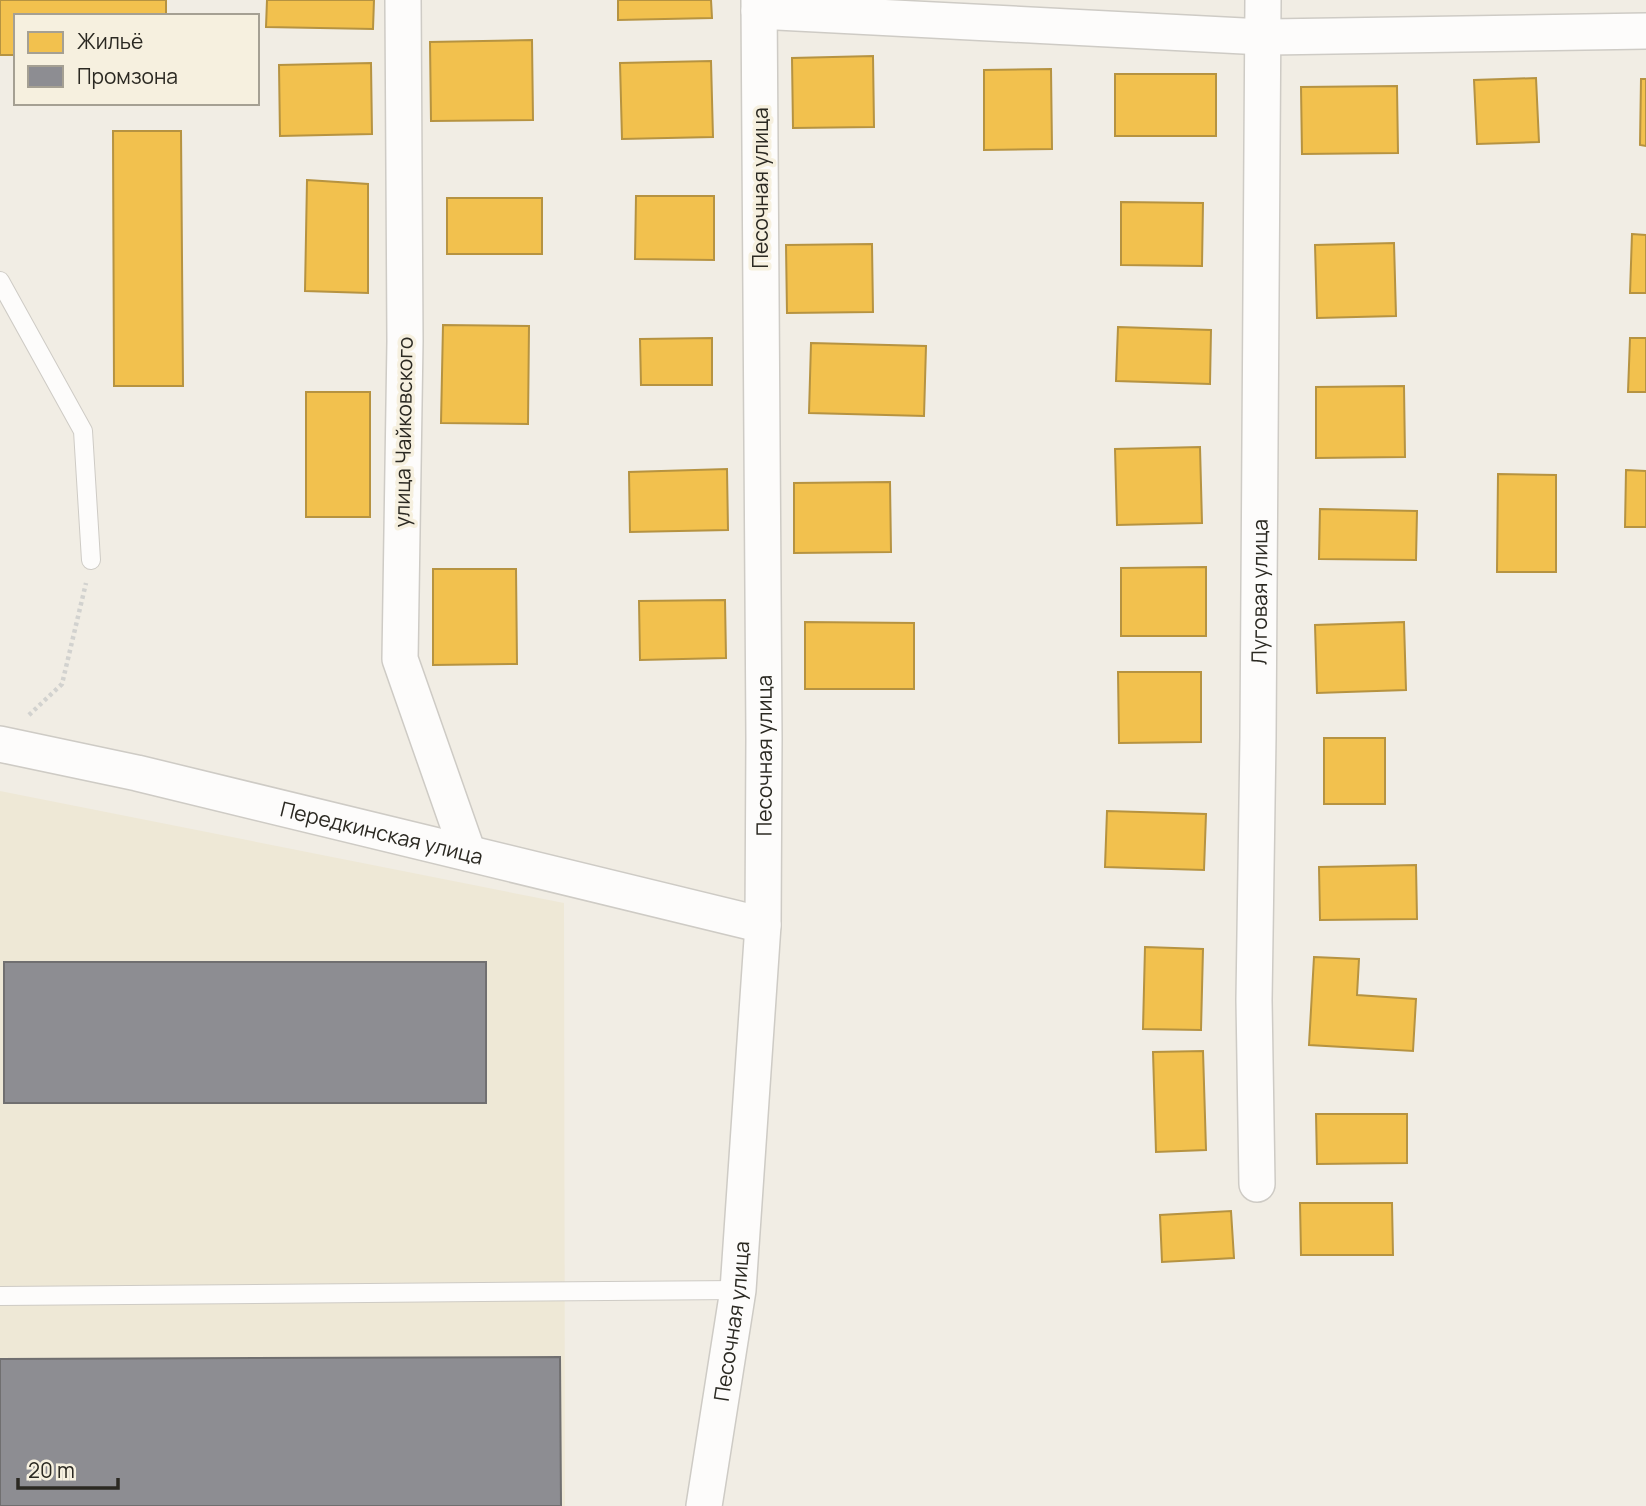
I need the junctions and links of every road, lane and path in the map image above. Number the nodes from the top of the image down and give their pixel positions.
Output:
1 (402, 0) edge
2 (1263, 0) edge
3 (759, 5) edge
4 (1646, 31) edge
5 (1263, 37) junction
6 (0, 281) edge
7 (91, 561) joint
8 (27, 717) dead end
9 (0, 744) edge
10 (468, 853) junction
11 (763, 925) junction
12 (1257, 1184) dead end
13 (738, 1290) junction
14 (0, 1296) edge
15 (705, 1506) edge

1 - 10 street, улица Чайковского
2 - 5 street, Луговая улица
3 - 5 street
3 - 11 street, Песочная улица
4 - 5 street
5 - 12 street, Луговая улица
6 - 7 lane
7 - 8 path
9 - 10 street, Передкинская улица
10 - 11 street, Передкинская улица
11 - 13 street, Песочная улица
13 - 14 lane
13 - 15 street, Песочная улица

